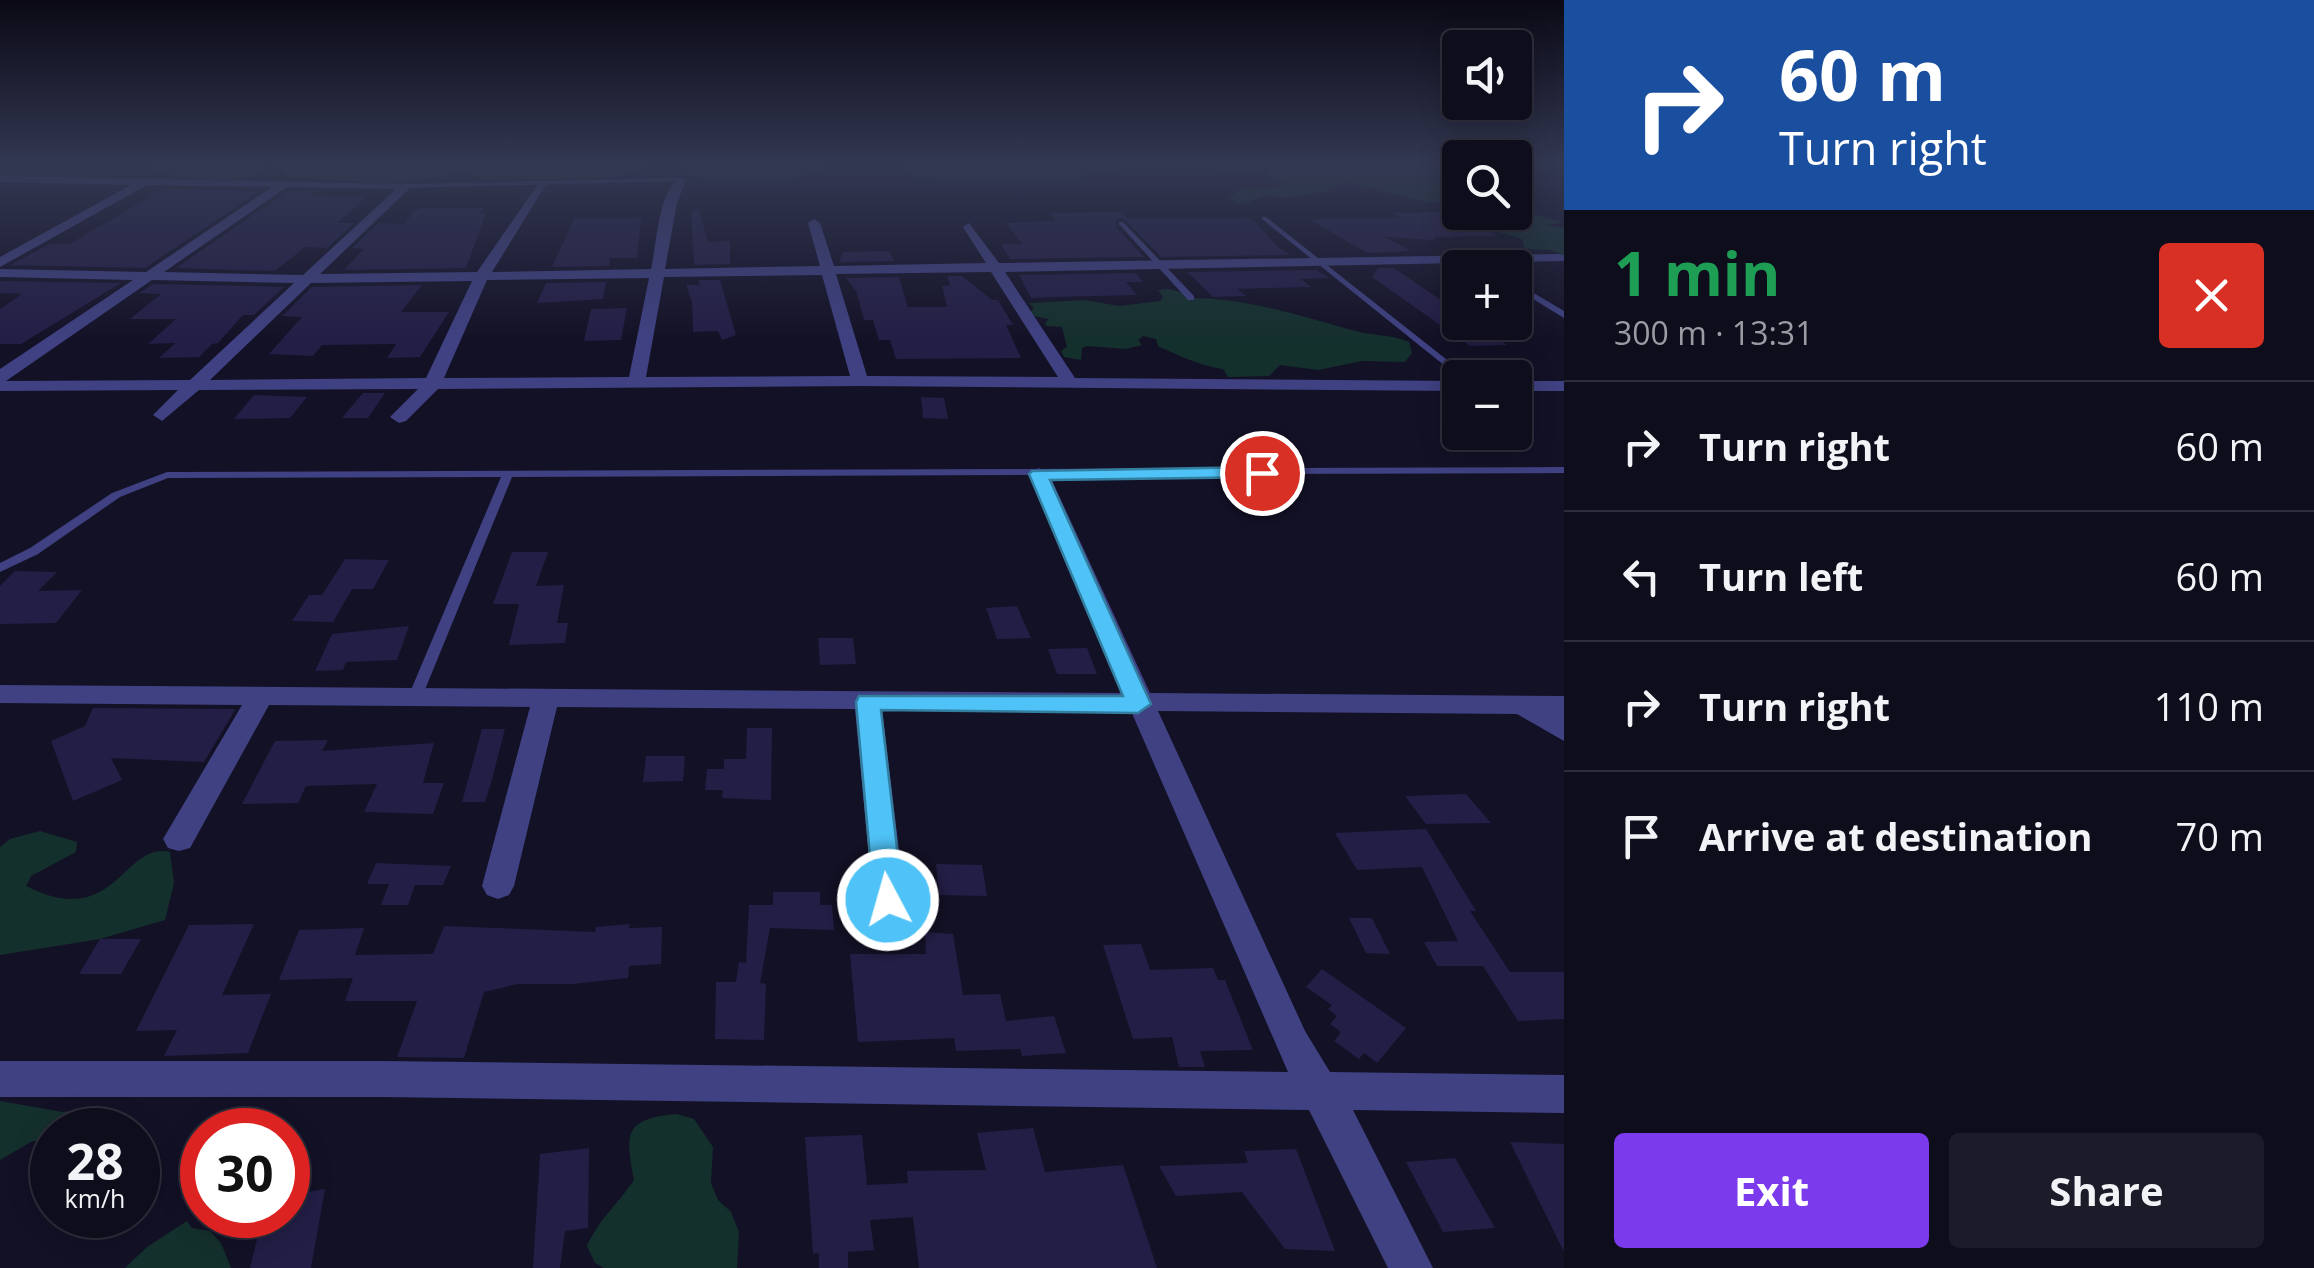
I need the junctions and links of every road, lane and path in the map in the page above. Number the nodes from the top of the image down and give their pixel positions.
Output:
1 (70, 223) edge
2 (225, 223) edge
3 (367, 223) edge
4 (516, 223) edge
5 (667, 223) edge
6 (1121, 223) dead end
7 (1270, 223) edge
8 (814, 224) dead end
9 (968, 227) dead end
10 (1561, 259) edge
11 (1316, 260) junction
12 (1532, 260) edge
13 (1158, 262) junction
14 (1442, 262) edge
15 (0, 263) edge
16 (996, 266) junction
17 (828, 271) junction
18 (0, 273) edge
19 (657, 274) junction
20 (146, 275) junction
21 (481, 276) junction
22 (309, 278) junction
23 (1532, 295) edge
24 (1191, 298) dead end
25 (1564, 315) edge
26 (1443, 360) edge
27 (0, 377) edge
28 (860, 381) junction
29 (1070, 382) junction
30 (636, 384) junction
31 (197, 385) junction
32 (432, 385) junction
33 (0, 386) edge
34 (1442, 386) edge
35 (1532, 386) edge
36 (1564, 386) edge
37 (162, 415) dead end
38 (399, 417) dead end
39 (1562, 472) edge
40 (508, 474) junction
41 (1038, 474) junction
42 (0, 568) edge
43 (0, 694) edge
44 (261, 696) junction
45 (415, 697) junction
46 (546, 698) junction
47 (868, 702) junction
48 (1138, 704) junction
49 (1514, 704) junction
50 (1564, 704) edge
51 (1564, 731) edge
52 (180, 839) dead end
53 (498, 886) dead end
54 (888, 900) dead end
55 (0, 1079) edge
56 (1320, 1090) junction
57 (1564, 1094) edge
58 (1411, 1268) edge

1 - 15 street
2 - 20 street
3 - 22 street
4 - 21 street
5 - 19 street
6 - 13 lane
7 - 11 lane
8 - 17 street
9 - 16 street
10 - 12 street
11 - 13 street
11 - 14 street
11 - 26 lane
13 - 16 street
13 - 24 lane
16 - 17 street
16 - 29 street
17 - 19 street
17 - 28 street
18 - 20 street
19 - 21 street
19 - 30 street
20 - 22 street
20 - 27 street
21 - 22 street
21 - 32 street
22 - 31 street
23 - 25 lane
28 - 29 street
28 - 30 street
29 - 34 street
30 - 32 street
31 - 32 street
31 - 33 street
31 - 37 street
32 - 38 street
35 - 36 street
39 - 41 lane
40 - 41 lane
40 - 42 lane
40 - 45 lane
41 - 48 street
43 - 44 street
44 - 45 street
44 - 52 street
45 - 46 street
46 - 47 street
46 - 53 street
47 - 48 street
47 - 54 street
48 - 49 street
48 - 56 street
49 - 50 street
49 - 51 street
55 - 56 street
56 - 57 street
56 - 58 street

